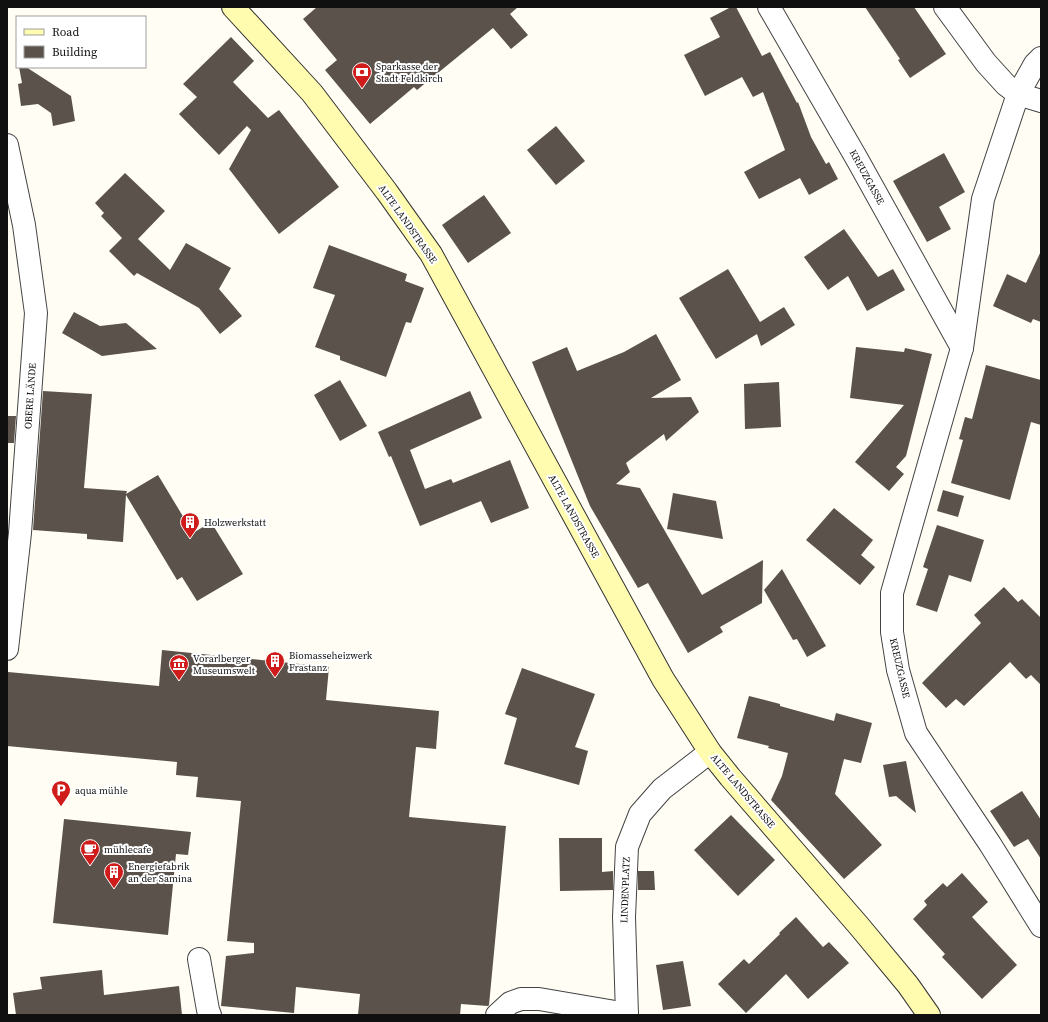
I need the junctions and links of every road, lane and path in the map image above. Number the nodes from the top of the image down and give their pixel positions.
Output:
1 (233, 7) edge
2 (769, 7) edge
3 (945, 7) edge
4 (1041, 58) edge
5 (1018, 94) junction
6 (1041, 101) edge
7 (7, 145) edge
8 (962, 348) junction
9 (7, 649) edge
10 (710, 752) junction
11 (1037, 920) edge
12 (199, 959) dead end
13 (210, 1015) edge
14 (497, 1015) edge
15 (627, 1015) edge
16 (929, 1015) edge

1 - 10 main road, ALTE LANDSTRASSE
2 - 8 street, KREUZGASSE
3 - 5 street
4 - 5 street, KREUZGASSE
5 - 6 street
5 - 8 street, KREUZGASSE
7 - 9 street, OBERE LÄNDE
8 - 11 street, KREUZGASSE
10 - 15 street, LINDENPLATZ
10 - 16 main road, ALTE LANDSTRASSE
12 - 13 street
14 - 15 street

